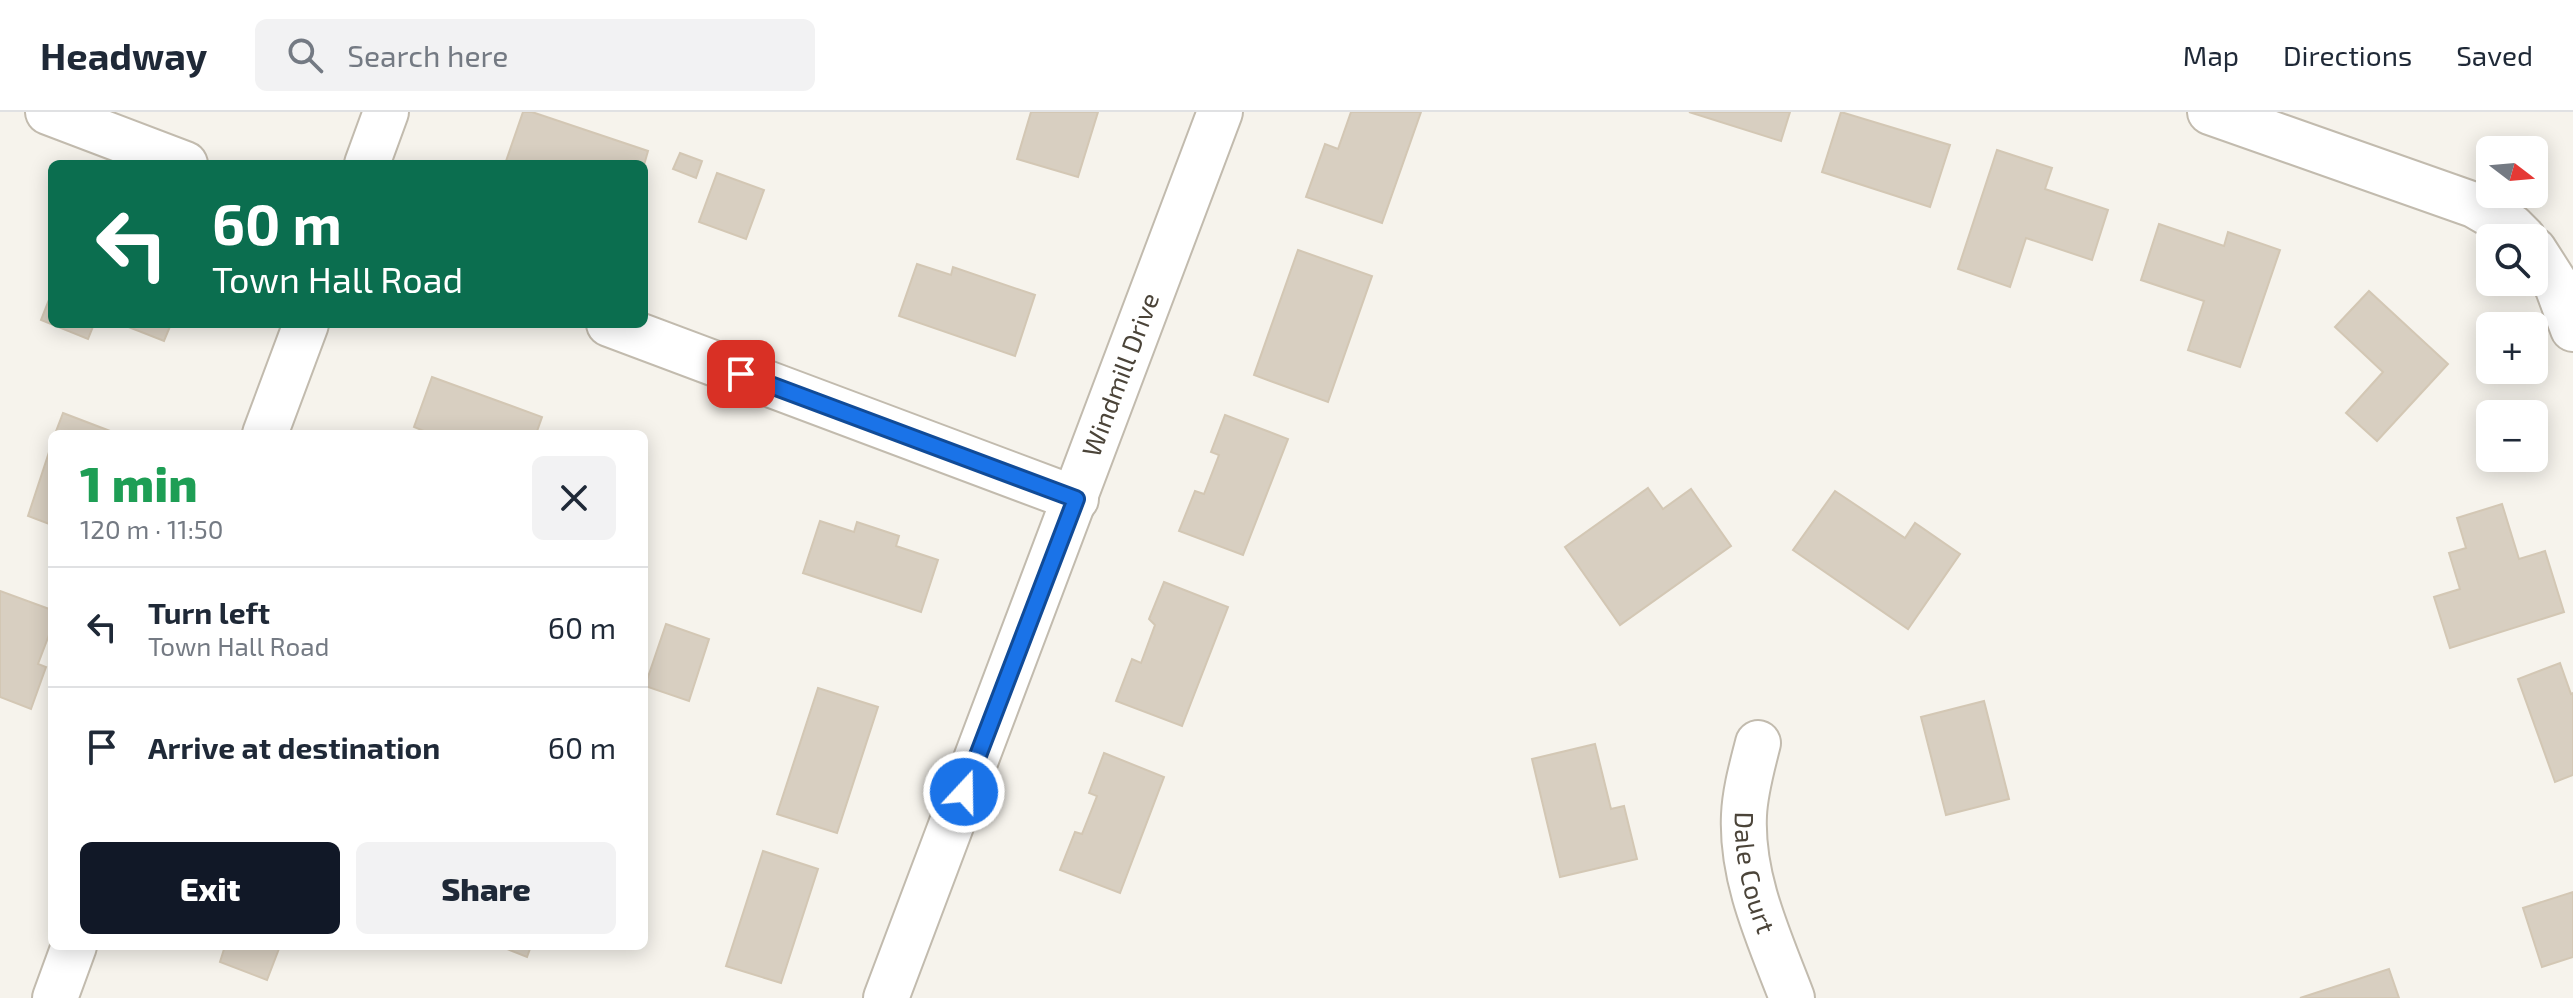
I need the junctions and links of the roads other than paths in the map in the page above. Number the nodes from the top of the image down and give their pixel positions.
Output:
1 (48, 112) edge
2 (386, 112) edge
3 (1220, 112) edge
4 (2210, 112) edge
5 (174, 160) edge
6 (368, 160) edge
7 (2507, 224) edge
8 (2548, 272) edge
9 (305, 328) edge
10 (620, 328) edge
11 (2573, 329) edge
12 (266, 430) edge
13 (1076, 499) junction
14 (1758, 743) dead end
15 (73, 950) edge
16 (55, 998) edge
17 (886, 998) edge
18 (1792, 998) edge

1 - 5 street
2 - 6 street
3 - 13 street, Windmill Drive
4 - 7 street
8 - 11 street
9 - 12 street
10 - 13 street
13 - 17 street, Windmill Drive
14 - 18 street, Dale Court
15 - 16 street

